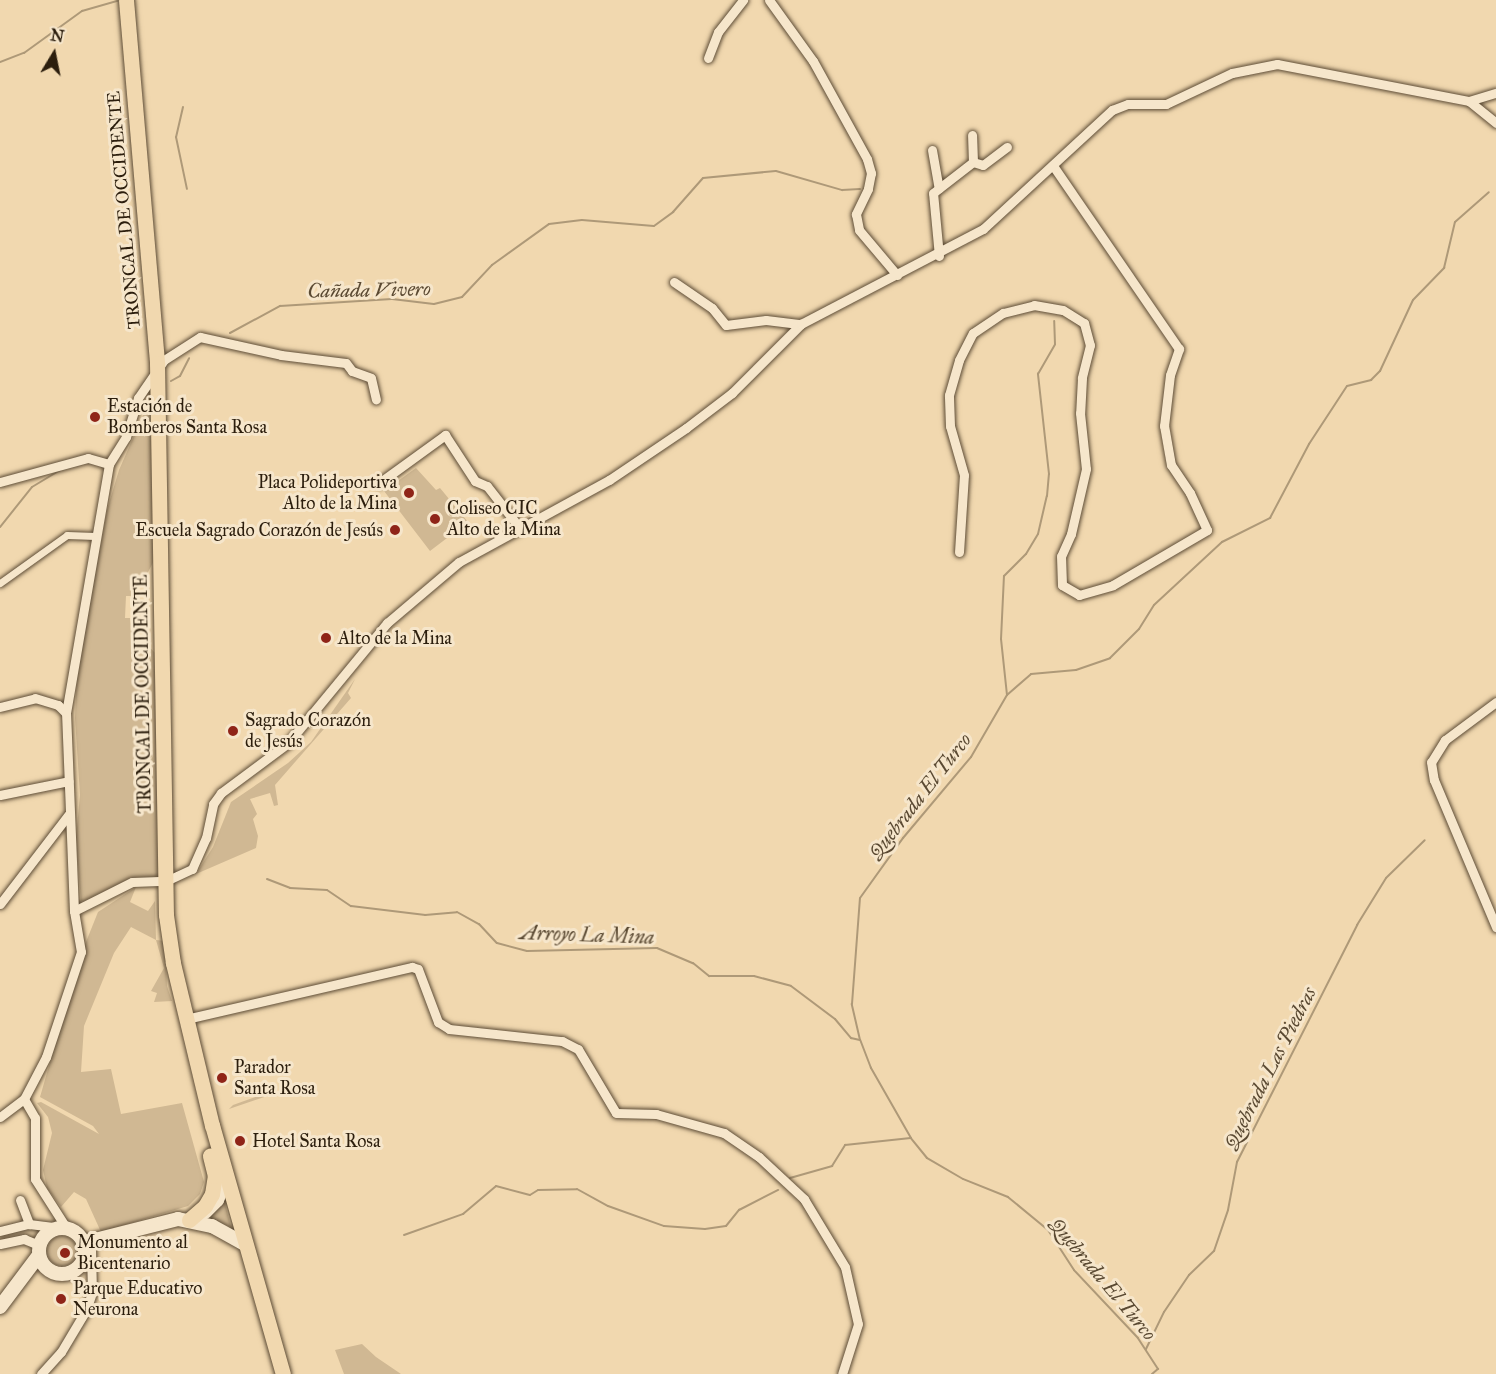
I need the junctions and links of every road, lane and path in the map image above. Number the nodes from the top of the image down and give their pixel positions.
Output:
1 (126, 0) edge
2 (743, 0) edge
3 (769, 0) edge
4 (708, 58) dead end
5 (1496, 93) edge
6 (1469, 101) junction
7 (1496, 123) edge
8 (972, 135) dead end
9 (1007, 147) dead end
10 (932, 150) dead end
11 (973, 162) junction
12 (1053, 166) junction
13 (939, 188) junction
14 (939, 256) junction
15 (897, 275) junction
16 (674, 282) dead end
17 (801, 324) junction
18 (158, 374) junction
19 (376, 399) dead end
20 (109, 464) junction
21 (0, 482) edge
22 (379, 483) dead end
23 (519, 527) junction
24 (95, 536) junction
25 (959, 552) dead end
26 (0, 583) edge
27 (1496, 702) edge
28 (0, 707) edge
29 (66, 713) junction
30 (69, 781) junction
31 (0, 795) edge
32 (69, 814) junction
33 (166, 881) junction
34 (0, 904) edge
35 (74, 911) junction
36 (1496, 927) edge
37 (186, 1019) junction
38 (24, 1099) junction
39 (0, 1117) edge
40 (212, 1125) junction
41 (226, 1179) junction
42 (20, 1200) dead end
43 (189, 1220) junction
44 (29, 1224) junction
45 (64, 1228) junction
46 (0, 1231) edge
47 (0, 1244) edge
48 (244, 1244) junction
49 (86, 1249) junction
50 (39, 1250) junction
51 (0, 1307) edge
52 (41, 1374) edge
53 (283, 1374) edge
54 (842, 1374) edge

1 - 18 main road, TRONCAL DE OCCIDENTE
2 - 4 street
3 - 15 street
5 - 6 street
6 - 7 street
6 - 12 street
8 - 11 street
9 - 11 street
10 - 13 street
11 - 13 street
12 - 14 street
12 - 25 street
13 - 14 street
14 - 15 street
15 - 17 street
16 - 17 street
17 - 23 street
18 - 19 street
18 - 20 street
18 - 33 main road, TRONCAL DE OCCIDENTE
20 - 21 street
20 - 24 street
22 - 23 street
23 - 33 street
24 - 26 street
24 - 29 street
27 - 36 street
28 - 29 street
29 - 30 street
30 - 31 street
30 - 32 street
32 - 34 street
32 - 35 street
33 - 35 street
33 - 37 main road, TRONCAL DE OCCIDENTE
35 - 38 street
37 - 40 main road, TRONCAL DE OCCIDENTE
37 - 54 street
38 - 39 street
38 - 45 street
40 - 41 main road, TRONCAL DE OCCIDENTE
40 - 43 main road
41 - 43 main road
41 - 48 main road, TRONCAL DE OCCIDENTE
42 - 44 street
43 - 48 main road
43 - 49 main road
44 - 45 street
44 - 46 street
45 - 49 main road
45 - 50 main road
47 - 50 street
48 - 53 main road, TRONCAL DE OCCIDENTE
49 - 50 main road
49 - 52 street
50 - 51 main road

